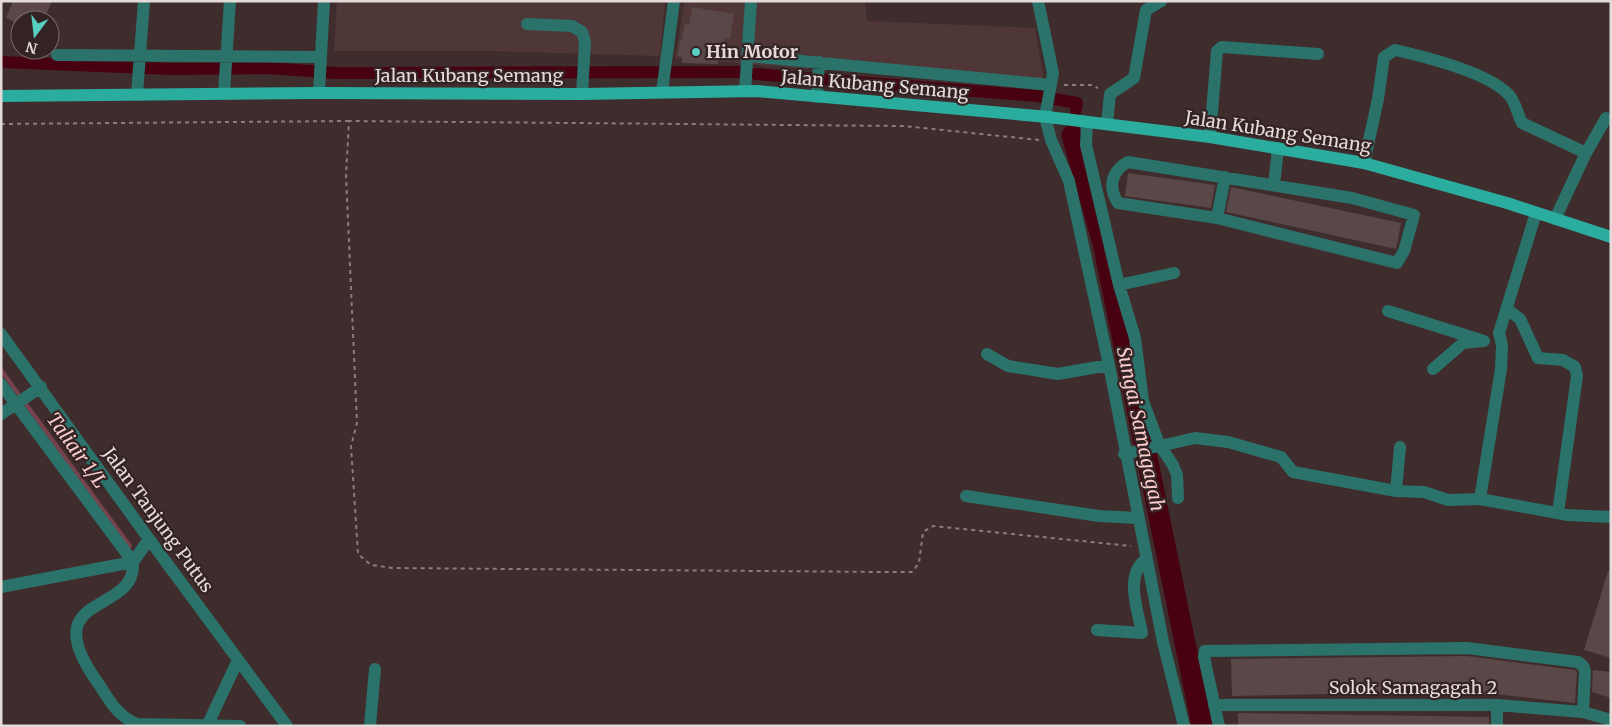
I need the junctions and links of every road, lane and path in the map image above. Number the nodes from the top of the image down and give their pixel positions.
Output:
1 (144, 1) edge
2 (230, 1) edge
3 (324, 1) edge
4 (674, 1) edge
5 (751, 1) edge
6 (1038, 1) edge
7 (1161, 1) edge
8 (527, 24) dead end
9 (1318, 54) dead end
10 (60, 55) edge
11 (749, 56) junction
12 (139, 64) junction
13 (227, 64) junction
14 (320, 65) junction
15 (818, 71) junction
16 (1050, 90) junction
17 (745, 91) junction
18 (662, 92) junction
19 (319, 93) junction
20 (137, 94) junction
21 (224, 94) junction
22 (582, 94) junction
23 (1110, 94) junction
24 (1, 96) edge
25 (817, 97) junction
26 (1046, 112) junction
27 (1606, 118) dead end
28 (349, 121) junction
29 (1087, 122) junction
30 (1, 124) edge
31 (1107, 124) junction
32 (1210, 137) junction
33 (1051, 140) junction
34 (1278, 148) junction
35 (1586, 153) junction
36 (1364, 163) junction
37 (1225, 178) junction
38 (1274, 185) junction
39 (1536, 213) junction
40 (1218, 218) junction
41 (1555, 219) junction
42 (1611, 237) edge
43 (1174, 273) dead end
44 (1119, 285) junction
45 (1507, 309) junction
46 (1388, 311) dead end
47 (1, 334) edge
48 (1484, 341) junction
49 (1502, 345) junction
50 (987, 354) dead end
51 (1109, 365) junction
52 (1433, 369) dead end
53 (1, 384) edge
54 (41, 387) junction
55 (21, 402) junction
56 (1, 414) edge
57 (1156, 446) junction
58 (1400, 447) dead end
59 (1128, 453) junction
60 (1396, 491) junction
61 (966, 496) dead end
62 (1178, 498) dead end
63 (1480, 498) junction
64 (1558, 513) junction
65 (1611, 517) edge
66 (1137, 518) junction
67 (149, 540) junction
68 (1144, 553) junction
69 (133, 562) junction
70 (1, 587) edge
71 (1096, 630) dead end
72 (238, 660) junction
73 (375, 669) dead end
74 (1214, 705) junction
75 (1497, 705) junction
76 (1583, 712) junction
77 (1611, 720) edge
78 (207, 725) edge
79 (240, 726) edge
80 (287, 726) edge
81 (370, 726) edge
82 (1184, 726) edge
83 (1219, 726) edge
84 (1498, 726) edge

1 - 12 street
2 - 13 street
3 - 14 street
4 - 18 street
5 - 11 street
6 - 16 street
7 - 23 street
8 - 22 street
9 - 32 street
10 - 12 street
11 - 15 street
11 - 17 street
12 - 13 street
12 - 20 street
13 - 14 street
13 - 21 street
14 - 19 street
15 - 16 street
15 - 25 street
16 - 23 path
16 - 26 street
17 - 18 main road, Jalan Kubang Semang
17 - 25 main road, Jalan Kubang Semang
18 - 22 main road, Jalan Kubang Semang
19 - 21 main road, Jalan Kubang Semang
19 - 22 main road, Jalan Kubang Semang
20 - 21 main road, Jalan Kubang Semang
20 - 24 main road, Jalan Kubang Semang
23 - 31 street
25 - 26 main road, Jalan Kubang Semang
26 - 29 main road, Jalan Kubang Semang
26 - 33 street
27 - 35 street
28 - 30 path
28 - 33 path
28 - 68 path
29 - 31 main road, Jalan Kubang Semang
29 - 44 street
31 - 32 main road, Jalan Kubang Semang
32 - 34 main road, Jalan Kubang Semang
33 - 51 street
34 - 36 main road, Jalan Kubang Semang
34 - 38 street
35 - 36 street
35 - 41 street
36 - 39 main road, Jalan Kubang Semang
37 - 38 street
37 - 40 street
37 - 40 street
38 - 40 street
39 - 41 main road, Jalan Kubang Semang
39 - 45 street
41 - 42 main road, Jalan Kubang Semang
43 - 44 street
44 - 57 street
45 - 49 street
45 - 64 street
46 - 48 street
47 - 54 street, Jalan Tanjung Putus
48 - 49 street
48 - 52 street
49 - 63 street
50 - 51 street
51 - 59 street
53 - 55 street
54 - 55 street
54 - 67 street, Jalan Tanjung Putus
55 - 56 street
55 - 69 street
57 - 59 street
57 - 60 street
57 - 62 street
58 - 60 street
59 - 66 street
60 - 63 street
61 - 66 street
63 - 64 street
64 - 65 street
66 - 68 street
67 - 69 street
67 - 72 street, Jalan Tanjung Putus
68 - 71 street
68 - 82 street
69 - 70 street
69 - 78 street
72 - 78 street
72 - 80 street, Jalan Tanjung Putus
73 - 81 street
74 - 75 street, Solok Samagagah 2
74 - 76 street
74 - 83 street
75 - 76 street, Solok Samagagah 2
75 - 84 street
76 - 77 street, Solok Samagagah 2
78 - 79 street

